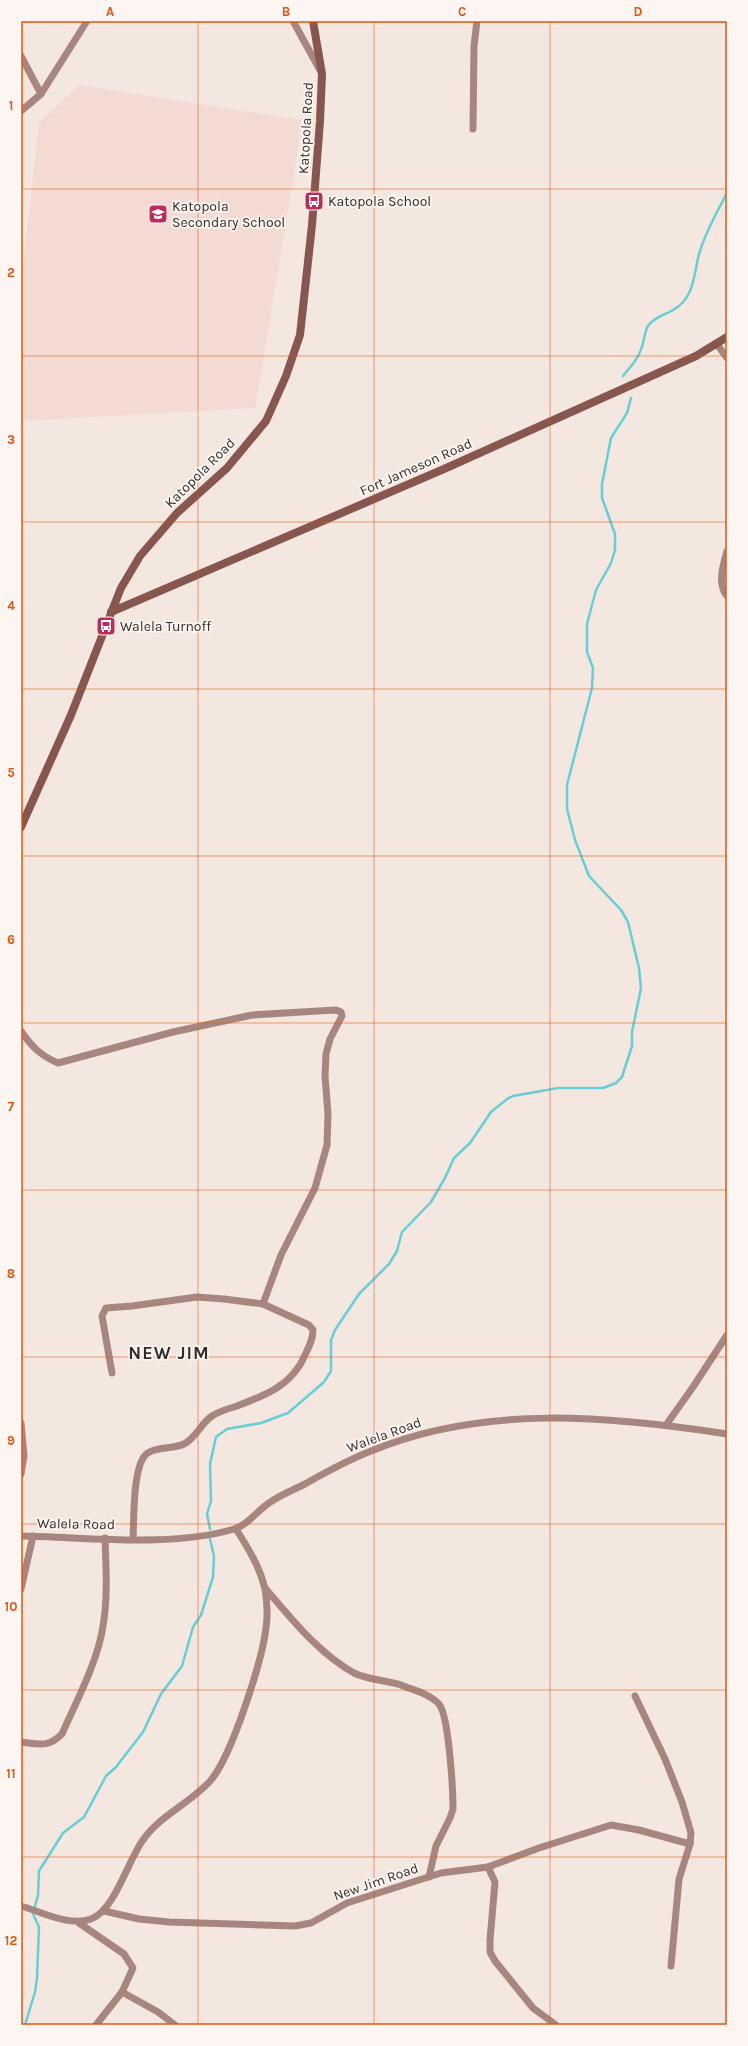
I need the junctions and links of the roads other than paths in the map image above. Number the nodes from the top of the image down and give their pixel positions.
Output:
1 (87, 21) edge
2 (293, 21) edge
3 (313, 21) edge
4 (478, 21) edge
5 (21, 56) edge
6 (322, 74) junction
7 (41, 94) junction
8 (21, 111) edge
9 (473, 129) dead end
10 (727, 337) edge
11 (716, 343) junction
12 (727, 358) edge
13 (727, 551) edge
14 (727, 596) edge
15 (111, 612) junction
16 (21, 827) edge
17 (21, 1031) edge
18 (263, 1304) junction
19 (727, 1335) edge
20 (112, 1373) dead end
21 (21, 1423) edge
22 (666, 1425) junction
23 (727, 1434) edge
24 (21, 1474) edge
25 (236, 1529) junction
26 (21, 1536) edge
27 (33, 1536) junction
28 (105, 1538) junction
29 (133, 1539) junction
30 (264, 1587) junction
31 (21, 1590) edge
32 (635, 1696) dead end
33 (21, 1742) edge
34 (690, 1844) junction
35 (488, 1867) junction
36 (429, 1877) junction
37 (21, 1906) edge
38 (104, 1911) junction
39 (80, 1923) junction
40 (671, 1966) dead end
41 (122, 1992) junction
42 (96, 2025) edge
43 (175, 2025) edge
44 (556, 2025) edge

1 - 7 street
2 - 6 street
3 - 6 street, Katopola Road
4 - 9 street
5 - 7 street
6 - 15 street, Katopola Road
7 - 8 street
10 - 11 street, Fort Jameson Road
11 - 12 street
11 - 15 street, Fort Jameson Road
13 - 14 street
15 - 16 street, Katopola Road
17 - 18 street
18 - 20 street
18 - 29 street
19 - 22 street
21 - 24 street
22 - 23 street, Walela Road
22 - 25 street, Walela Road
25 - 29 street, Walela Road
25 - 30 street
26 - 27 street, Walela Road
27 - 28 street, Walela Road
27 - 31 street
28 - 29 street, Walela Road
28 - 33 street
30 - 36 street
30 - 38 street
32 - 34 street
34 - 35 street, New Jim Road
34 - 40 street
35 - 36 street, New Jim Road
35 - 44 street
36 - 38 street, New Jim Road
37 - 39 street
38 - 39 street
39 - 41 street
41 - 42 street
41 - 43 street

